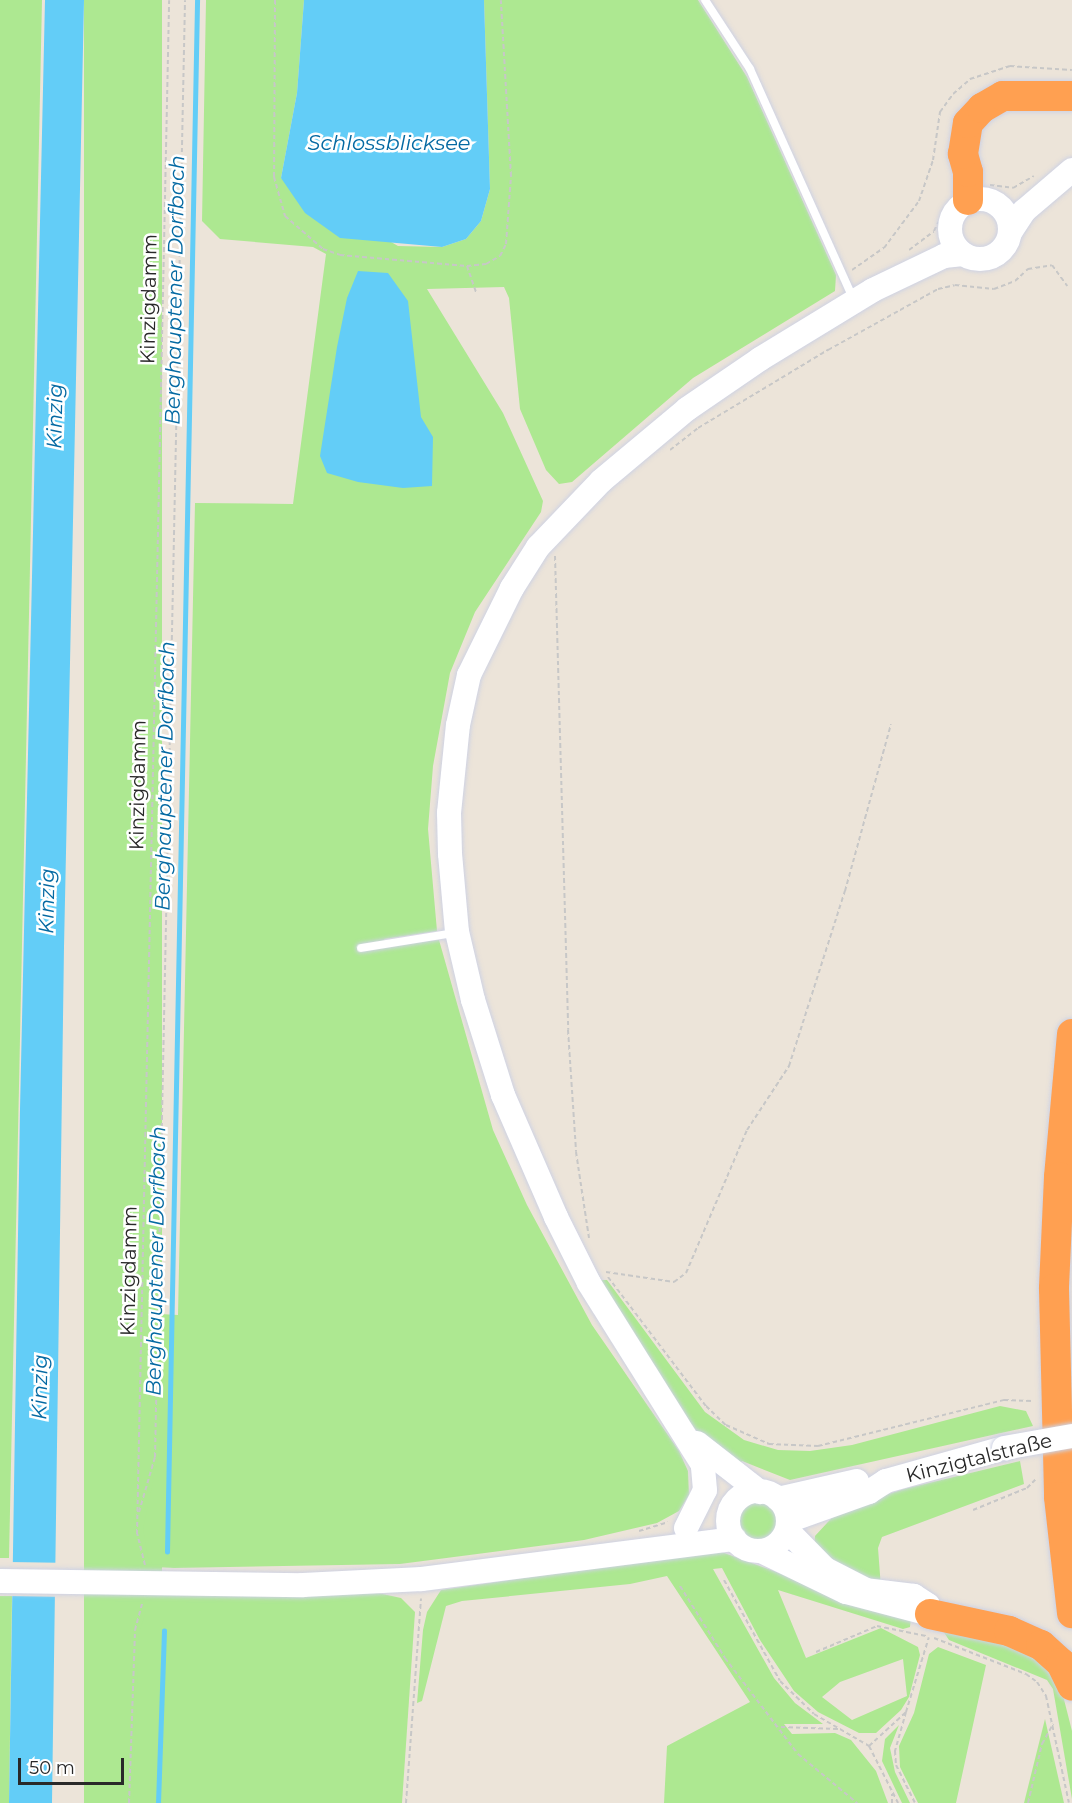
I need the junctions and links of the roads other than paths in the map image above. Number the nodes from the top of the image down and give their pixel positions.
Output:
1 (705, 0) edge
2 (1072, 96) edge
3 (1058, 174) edge
4 (970, 197) junction
5 (949, 227) junction
6 (1011, 231) junction
7 (963, 254) junction
8 (904, 264) junction
9 (854, 301) junction
10 (457, 932) junction
11 (361, 948) dead end
12 (1072, 1034) edge
13 (686, 1434) junction
14 (1072, 1436) edge
15 (703, 1465) junction
16 (886, 1481) junction
17 (769, 1495) junction
18 (819, 1509) junction
19 (730, 1511) junction
20 (680, 1524) junction
21 (788, 1526) junction
22 (734, 1539) junction
23 (634, 1541) junction
24 (761, 1551) junction
25 (812, 1559) junction
26 (0, 1581) edge
27 (1072, 1613) edge
28 (930, 1625) junction
29 (1072, 1686) edge

1 - 9 lane
2 - 4 highway
3 - 4 street
3 - 6 street
4 - 5 street
4 - 6 street
5 - 7 street
5 - 8 street
6 - 7 street
7 - 8 street
8 - 9 street
9 - 10 street
10 - 11 lane
10 - 13 street
12 - 27 highway
13 - 15 street
13 - 17 street
14 - 16 street, Kinzigtalstraße, bridge
15 - 19 street
15 - 20 street
16 - 17 street, Kinzigtalstraße
16 - 18 street, Kinzigtalstraße
17 - 19 street
17 - 21 street
18 - 21 street, Kinzigtalstraße
18 - 25 street
19 - 20 street
19 - 22 street
20 - 23 street
21 - 24 street
21 - 25 street
22 - 23 street
22 - 24 street
23 - 26 street
24 - 28 street
25 - 28 street
28 - 29 highway

